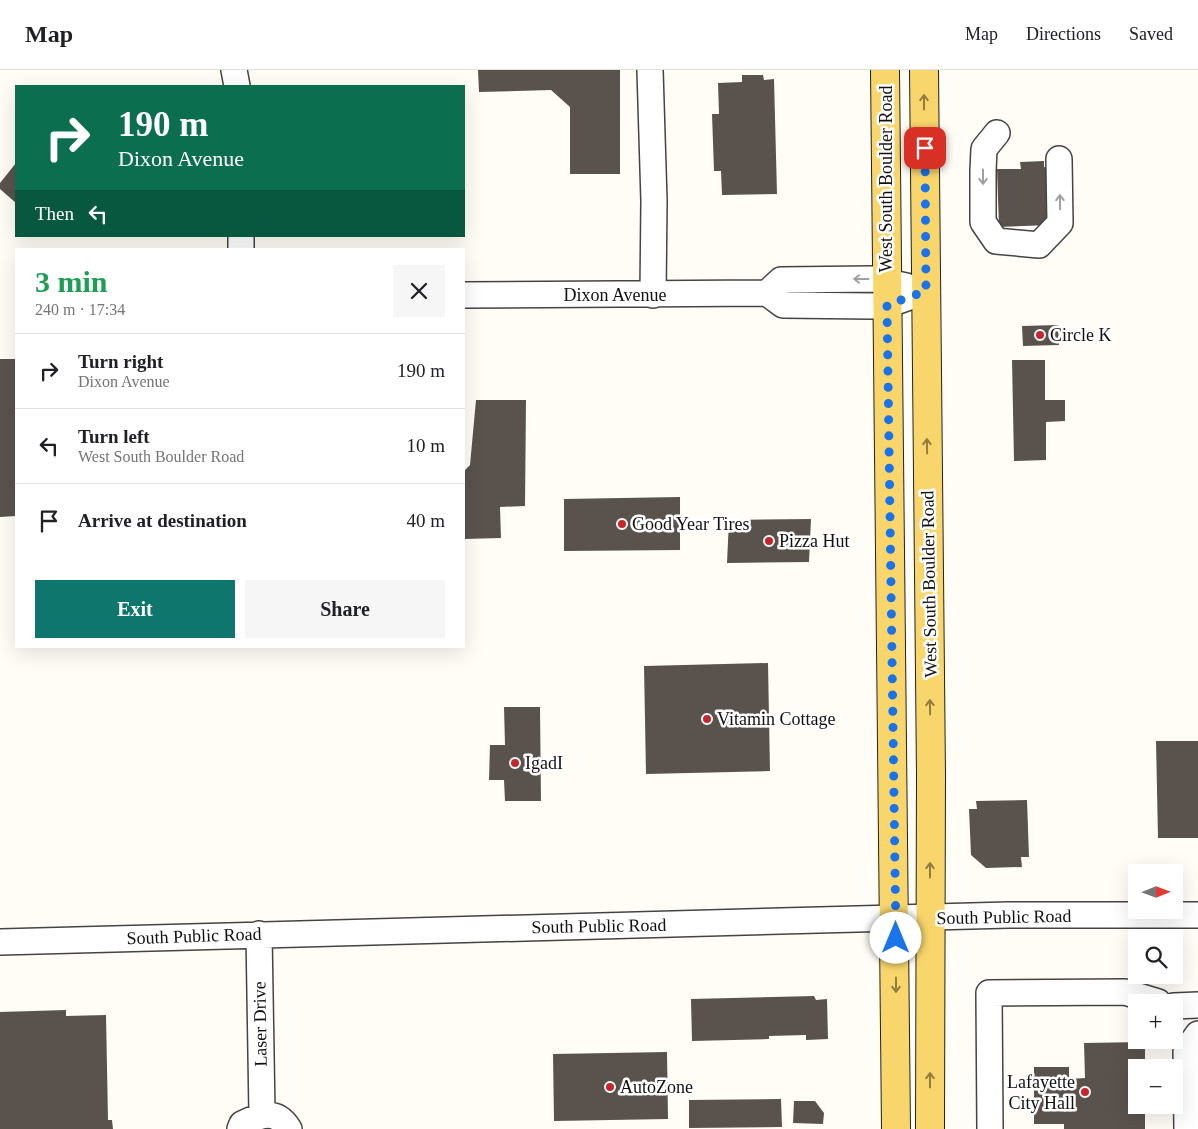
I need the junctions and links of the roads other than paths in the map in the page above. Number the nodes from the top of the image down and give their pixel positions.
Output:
1 (234, 70) edge
2 (650, 70) edge
3 (885, 70) edge
4 (924, 70) edge
5 (237, 85) edge
6 (997, 133) dead end
7 (1059, 159) dead end
8 (926, 291) junction
9 (886, 293) junction
10 (465, 295) edge
11 (653, 296) junction
12 (1198, 915) edge
13 (896, 918) junction
14 (930, 918) junction
15 (259, 934) junction
16 (0, 942) edge
17 (1132, 994) edge
18 (1198, 1005) edge
19 (1183, 1006) edge
20 (1198, 1034) edge
21 (262, 1114) junction
22 (240, 1129) edge
23 (289, 1129) edge
24 (896, 1129) edge
25 (930, 1129) edge
26 (990, 1129) edge
27 (1187, 1129) edge

1 - 5 street
2 - 11 street
3 - 9 main road, West South Boulder Road
8 -> 4 main road, West South Boulder Road
6 -> 7 street
8 - 9 street, Dixon Avenue
14 -> 8 main road, West South Boulder Road
9 - 11 street, Dixon Avenue
9 - 13 main road, West South Boulder Road
10 - 11 street, Dixon Avenue
12 - 14 street, South Public Road
13 - 14 street, South Public Road
13 - 15 street, South Public Road
13 -> 24 main road, West South Boulder Road
25 -> 14 main road, West South Boulder Road
15 - 16 street, South Public Road
15 - 21 street, Laser Drive
17 - 26 street
18 - 19 street
20 - 27 street
21 - 22 street
21 - 23 street

